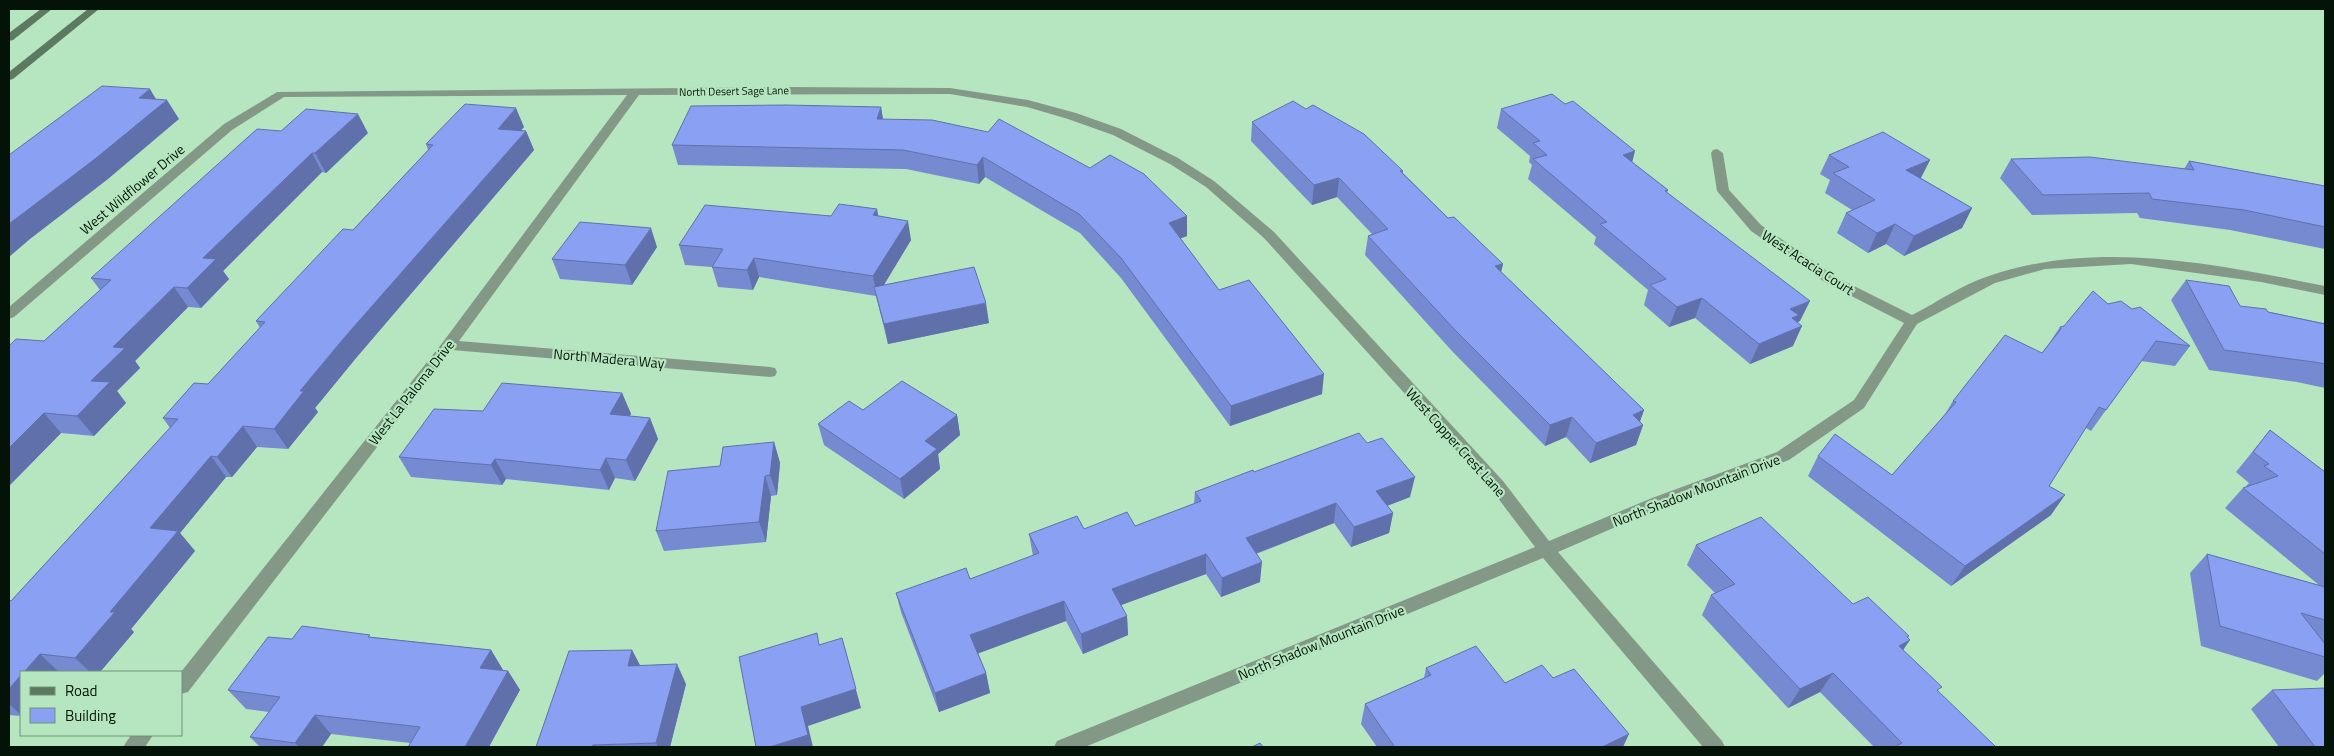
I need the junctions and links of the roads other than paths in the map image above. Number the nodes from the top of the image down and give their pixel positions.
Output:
1 (47, 9) edge
2 (94, 9) edge
3 (9, 38) edge
4 (9, 77) edge
5 (634, 93) junction
6 (281, 94) joint
7 (1717, 153) dead end
8 (1174, 160) joint
9 (2325, 291) edge
10 (9, 314) edge
11 (1912, 321) junction
12 (448, 345) junction
13 (770, 372) dead end
14 (1546, 550) junction
15 (182, 685) edge
16 (142, 736) edge
17 (133, 747) edge
18 (1064, 747) edge
19 (1716, 747) edge

1 - 3 street
2 - 4 street
5 - 6 street, North Desert Sage Lane
5 - 8 street, North Desert Sage Lane
5 - 12 street, West La Paloma Drive
6 - 10 street, West Wildflower Drive
7 - 11 street, West Acacia Court
8 - 14 street, West Copper Crest Lane
9 - 11 street, North Shadow Mountain Drive
11 - 14 street, North Shadow Mountain Drive
12 - 13 street, North Madera Way
12 - 15 street, West La Paloma Drive
14 - 18 street, North Shadow Mountain Drive
14 - 19 street, West Copper Crest Lane
16 - 17 street

